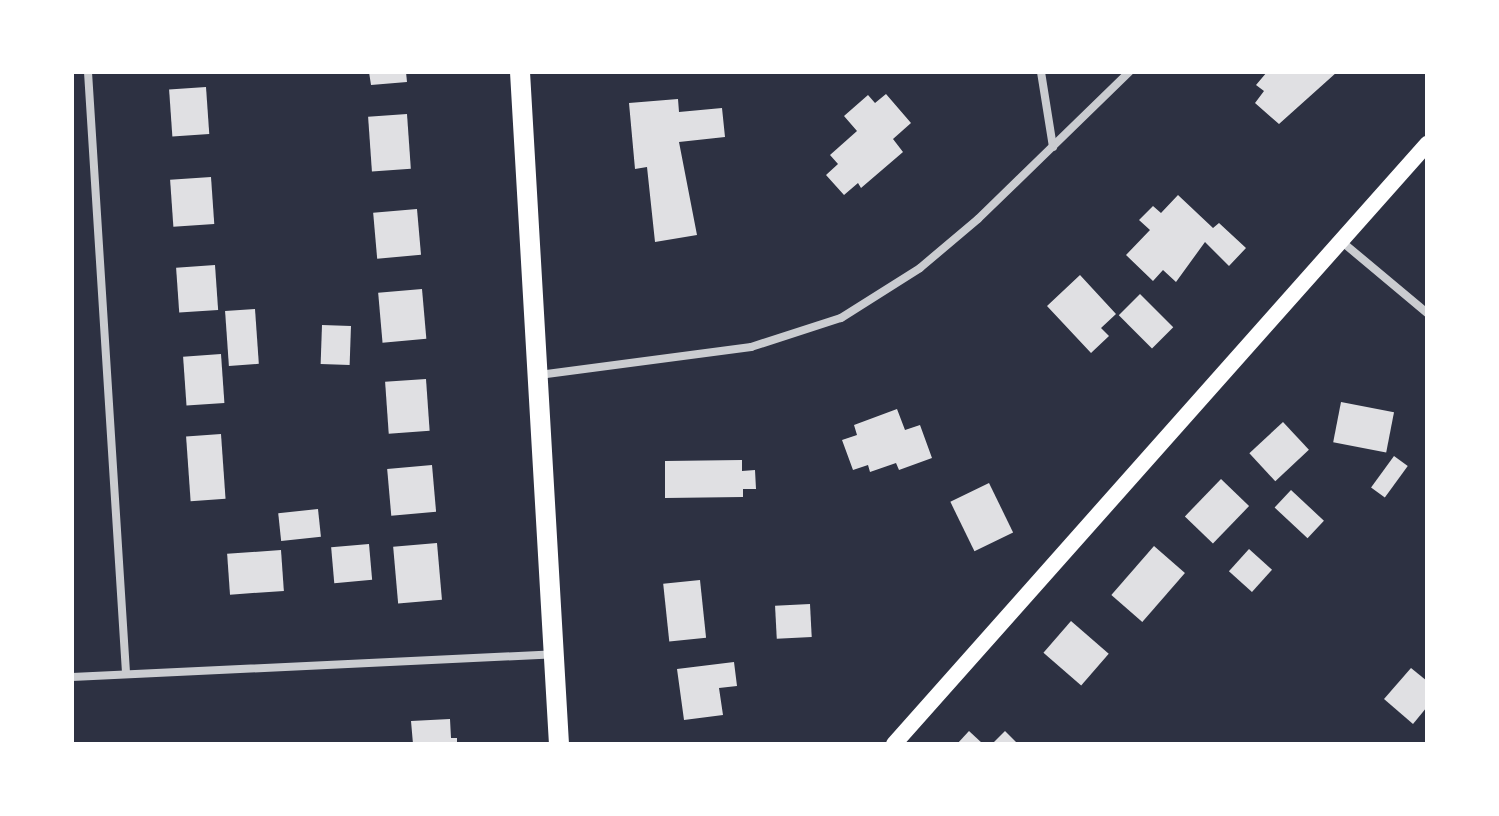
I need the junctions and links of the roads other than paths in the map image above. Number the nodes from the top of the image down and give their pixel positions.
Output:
1 (88, 72) edge
2 (520, 72) edge
3 (1041, 72) edge
4 (1129, 72) edge
5 (1427, 144) edge
6 (1053, 147) junction
7 (1340, 241) junction
8 (1427, 313) edge
9 (538, 375) junction
10 (555, 654) junction
11 (126, 672) junction
12 (72, 677) edge
13 (559, 744) edge
14 (894, 744) edge

1 - 11 street
2 - 9 main road
3 - 6 street
4 - 6 street
5 - 7 main road
6 - 9 street
7 - 8 street
7 - 14 main road
9 - 10 main road
10 - 11 street
10 - 13 main road
11 - 12 street

